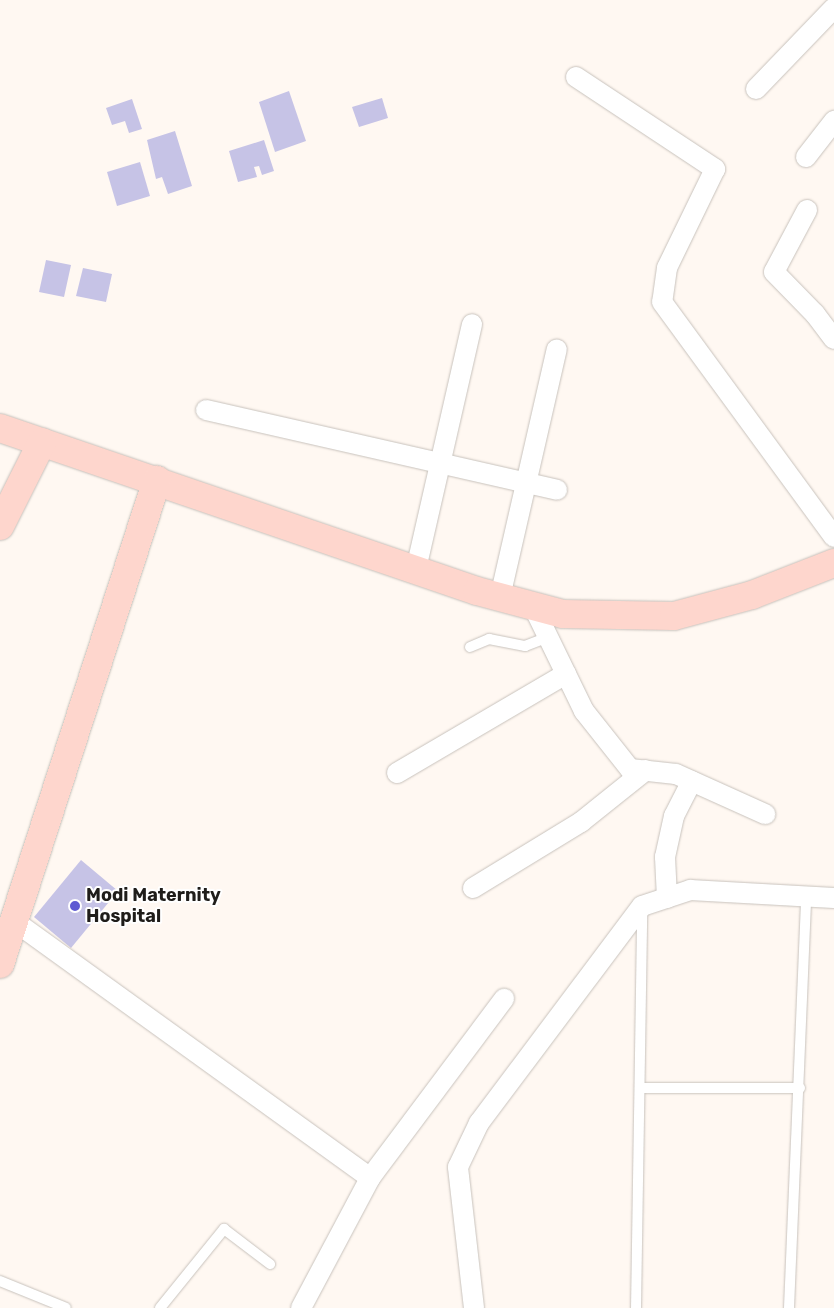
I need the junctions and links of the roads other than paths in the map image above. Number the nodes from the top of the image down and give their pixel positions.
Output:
1 (834, 8) edge
2 (576, 77) dead end
3 (756, 89) dead end
4 (834, 121) edge
5 (806, 157) dead end
6 (807, 210) dead end
7 (472, 324) dead end
8 (834, 340) edge
9 (557, 349) dead end
10 (206, 410) dead end
11 (0, 428) edge
12 (42, 442) junction
13 (440, 464) junction
14 (156, 480) junction
15 (526, 483) junction
16 (557, 490) dead end
17 (0, 526) edge
18 (834, 537) edge
19 (834, 563) edge
20 (416, 568) junction
21 (500, 597) junction
22 (533, 606) junction
23 (548, 637) junction
24 (470, 647) dead end
25 (566, 674) junction
26 (646, 770) junction
27 (397, 773) dead end
28 (692, 781) junction
29 (765, 814) dead end
30 (473, 888) dead end
31 (806, 897) junction
32 (667, 898) junction
33 (834, 898) edge
34 (642, 906) junction
35 (14, 921) junction
36 (0, 964) edge
37 (504, 999) dead end
38 (640, 1088) junction
39 (800, 1088) junction
40 (370, 1178) junction
41 (270, 1264) dead end
42 (0, 1280) edge
43 (66, 1308) edge
44 (160, 1308) edge
45 (301, 1308) edge
46 (474, 1308) edge
47 (636, 1308) edge
48 (789, 1308) edge

1 - 3 street
2 - 18 street
4 - 5 street
6 - 8 street
7 - 13 street
9 - 15 street
10 - 13 street
11 - 12 main road
12 - 14 main road
12 - 17 main road
13 - 15 street
13 - 20 street
14 - 20 main road
14 - 35 main road
15 - 16 street
15 - 21 street
19 - 22 main road
20 - 21 main road
21 - 22 main road
22 - 23 street
23 - 24 lane
23 - 25 street
25 - 26 street
25 - 27 street
26 - 28 street
26 - 30 street
28 - 29 street
28 - 32 street
31 - 32 street
31 - 33 street
31 - 39 lane
32 - 34 street
34 - 38 lane
34 - 46 street
35 - 36 main road
35 - 40 street
37 - 40 street
38 - 39 lane
38 - 47 lane
39 - 48 lane
40 - 45 street
41 - 44 lane
42 - 43 lane

